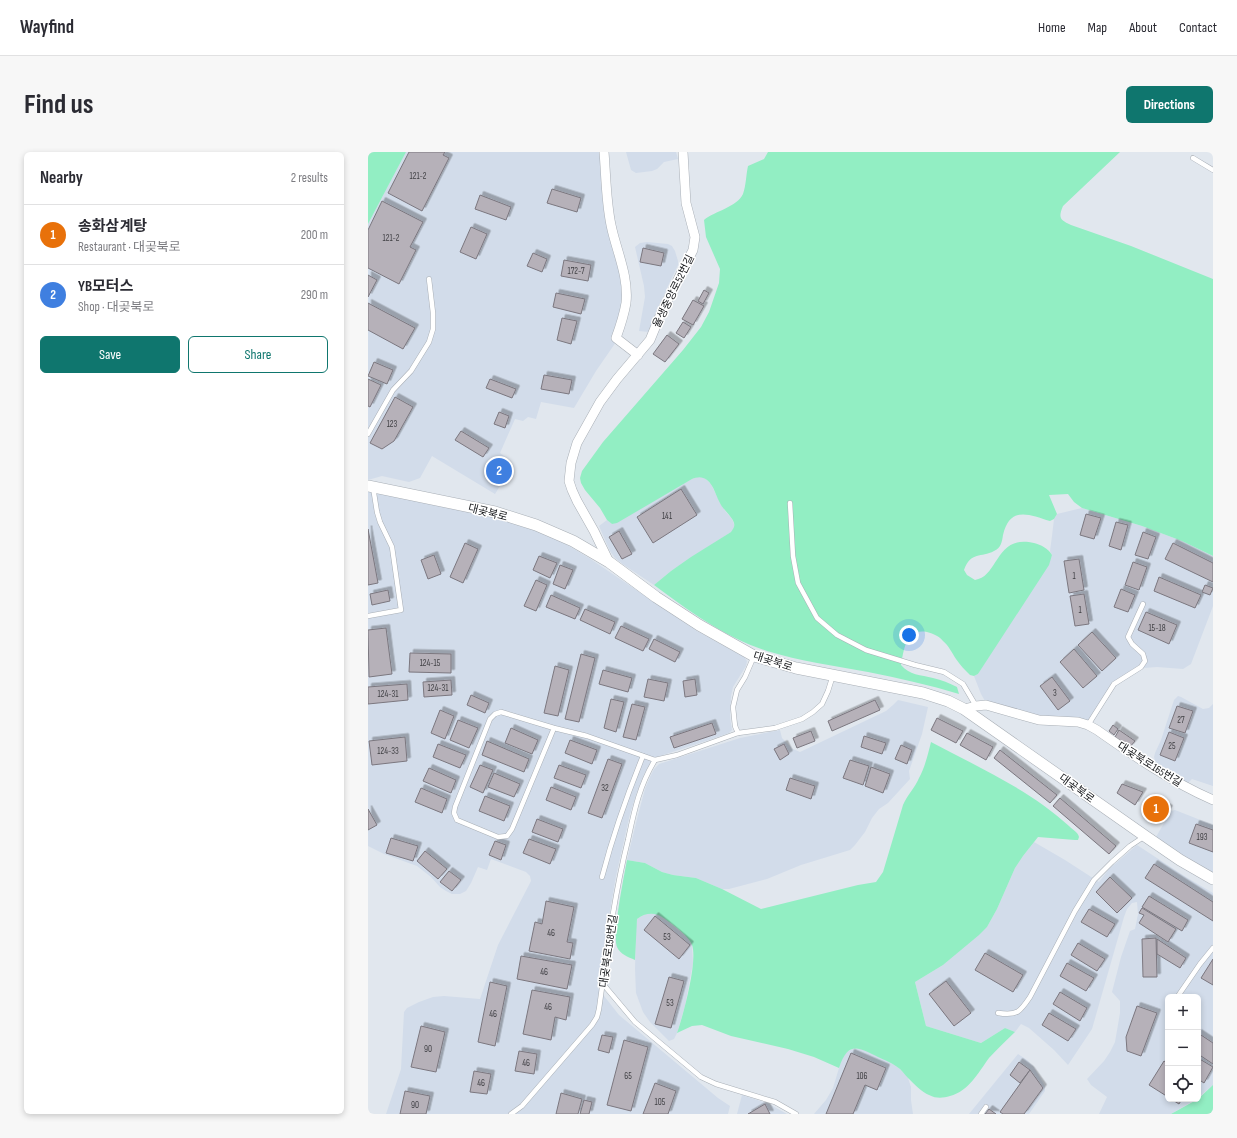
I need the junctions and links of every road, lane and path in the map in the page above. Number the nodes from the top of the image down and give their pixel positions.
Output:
1 (604, 152) edge
2 (683, 152) edge
3 (1193, 158) dead end
4 (1213, 170) edge
5 (429, 279) dead end
6 (638, 355) junction
7 (368, 434) edge
8 (370, 486) edge
9 (790, 503) dead end
10 (609, 562) junction
11 (1144, 604) dead end
12 (368, 616) edge
13 (754, 656) junction
14 (833, 675) junction
15 (976, 706) junction
16 (964, 709) junction
17 (1088, 725) junction
18 (554, 728) junction
19 (738, 733) junction
20 (643, 756) junction
21 (656, 760) junction
22 (1213, 800) edge
23 (1144, 836) junction
24 (602, 877) dead end
25 (1213, 879) edge
26 (1213, 948) edge
27 (603, 984) junction
28 (1179, 994) edge
29 (998, 1013) dead end
30 (986, 1107) dead end
31 (511, 1114) edge
32 (796, 1114) edge
33 (981, 1114) edge

1 - 6 street
2 - 6 street, 율생중앙로52번길
3 - 4 lane
5 - 7 lane
6 - 10 street, 율생중앙로52번길
8 - 10 street, 대곶북로
8 - 12 lane, 대곶북로
9 - 15 lane
10 - 13 street, 대곶북로
11 - 17 lane
13 - 14 street, 대곶북로
13 - 19 lane
14 - 16 street, 대곶북로
14 - 19 lane
15 - 16 street, 대곶북로165번길
15 - 17 street, 대곶북로165번길
16 - 23 street, 대곶북로
17 - 22 street, 대곶북로165번길
18 - 18 lane
18 - 20 lane
19 - 21 lane
20 - 21 lane
20 - 24 lane
21 - 27 lane, 대곶북로158번길
23 - 25 street, 대곶북로
23 - 29 lane
26 - 28 lane
27 - 31 lane, 대곶북로158번길
27 - 32 lane
30 - 33 lane

